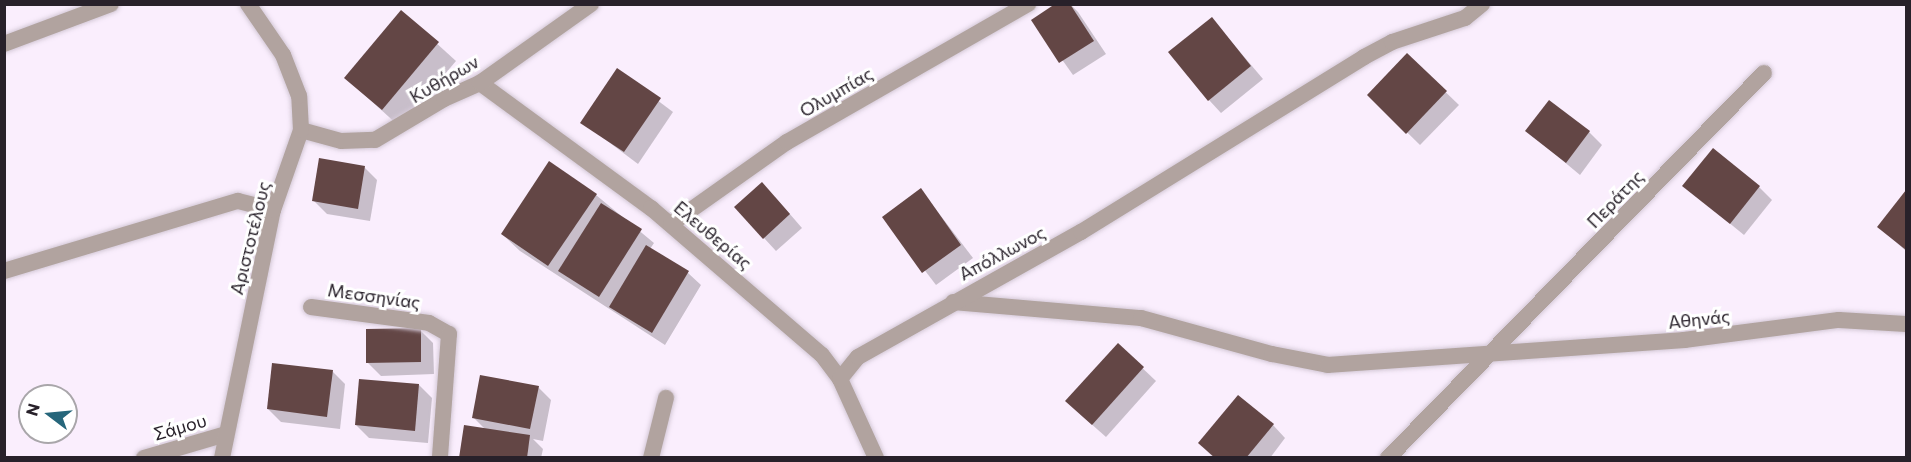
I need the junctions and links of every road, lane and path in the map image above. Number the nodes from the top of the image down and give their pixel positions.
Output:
1 (111, 4) edge
2 (248, 4) edge
3 (591, 4) edge
4 (1028, 4) edge
5 (1482, 4) edge
6 (4, 44) edge
7 (1764, 73) dead end
8 (480, 83) junction
9 (301, 130) junction
10 (273, 210) junction
11 (671, 224) junction
12 (4, 272) edge
13 (953, 302) junction
14 (311, 307) dead end
15 (1906, 324) edge
16 (1494, 353) junction
17 (840, 379) junction
18 (666, 398) dead end
19 (226, 434) junction
20 (144, 458) edge
21 (222, 458) edge
22 (440, 458) edge
23 (651, 458) edge
24 (876, 458) edge
25 (1388, 458) edge

1 - 6 street
2 - 9 street, Αριστοτέλους
3 - 8 street, Κυθήρων
4 - 11 street, Ολυμπίας
5 - 13 street, Απόλλωνος
7 - 16 street, Περάτης
8 - 9 street, Κυθήρων
8 - 11 street, Ελευθερίας
9 - 10 street, Αριστοτέλους
10 - 12 street
10 - 19 street, Αριστοτέλους
11 - 17 street, Ελευθερίας
13 - 16 street, Απόλλωνος
13 - 17 street
14 - 22 street, Μεσσηνίας
15 - 16 street, Αθηνάς
16 - 25 street, Περάτης
17 - 24 street, Ελευθερίας
18 - 23 street
19 - 20 street, Σάμου
19 - 21 street, Αριστοτέλους

